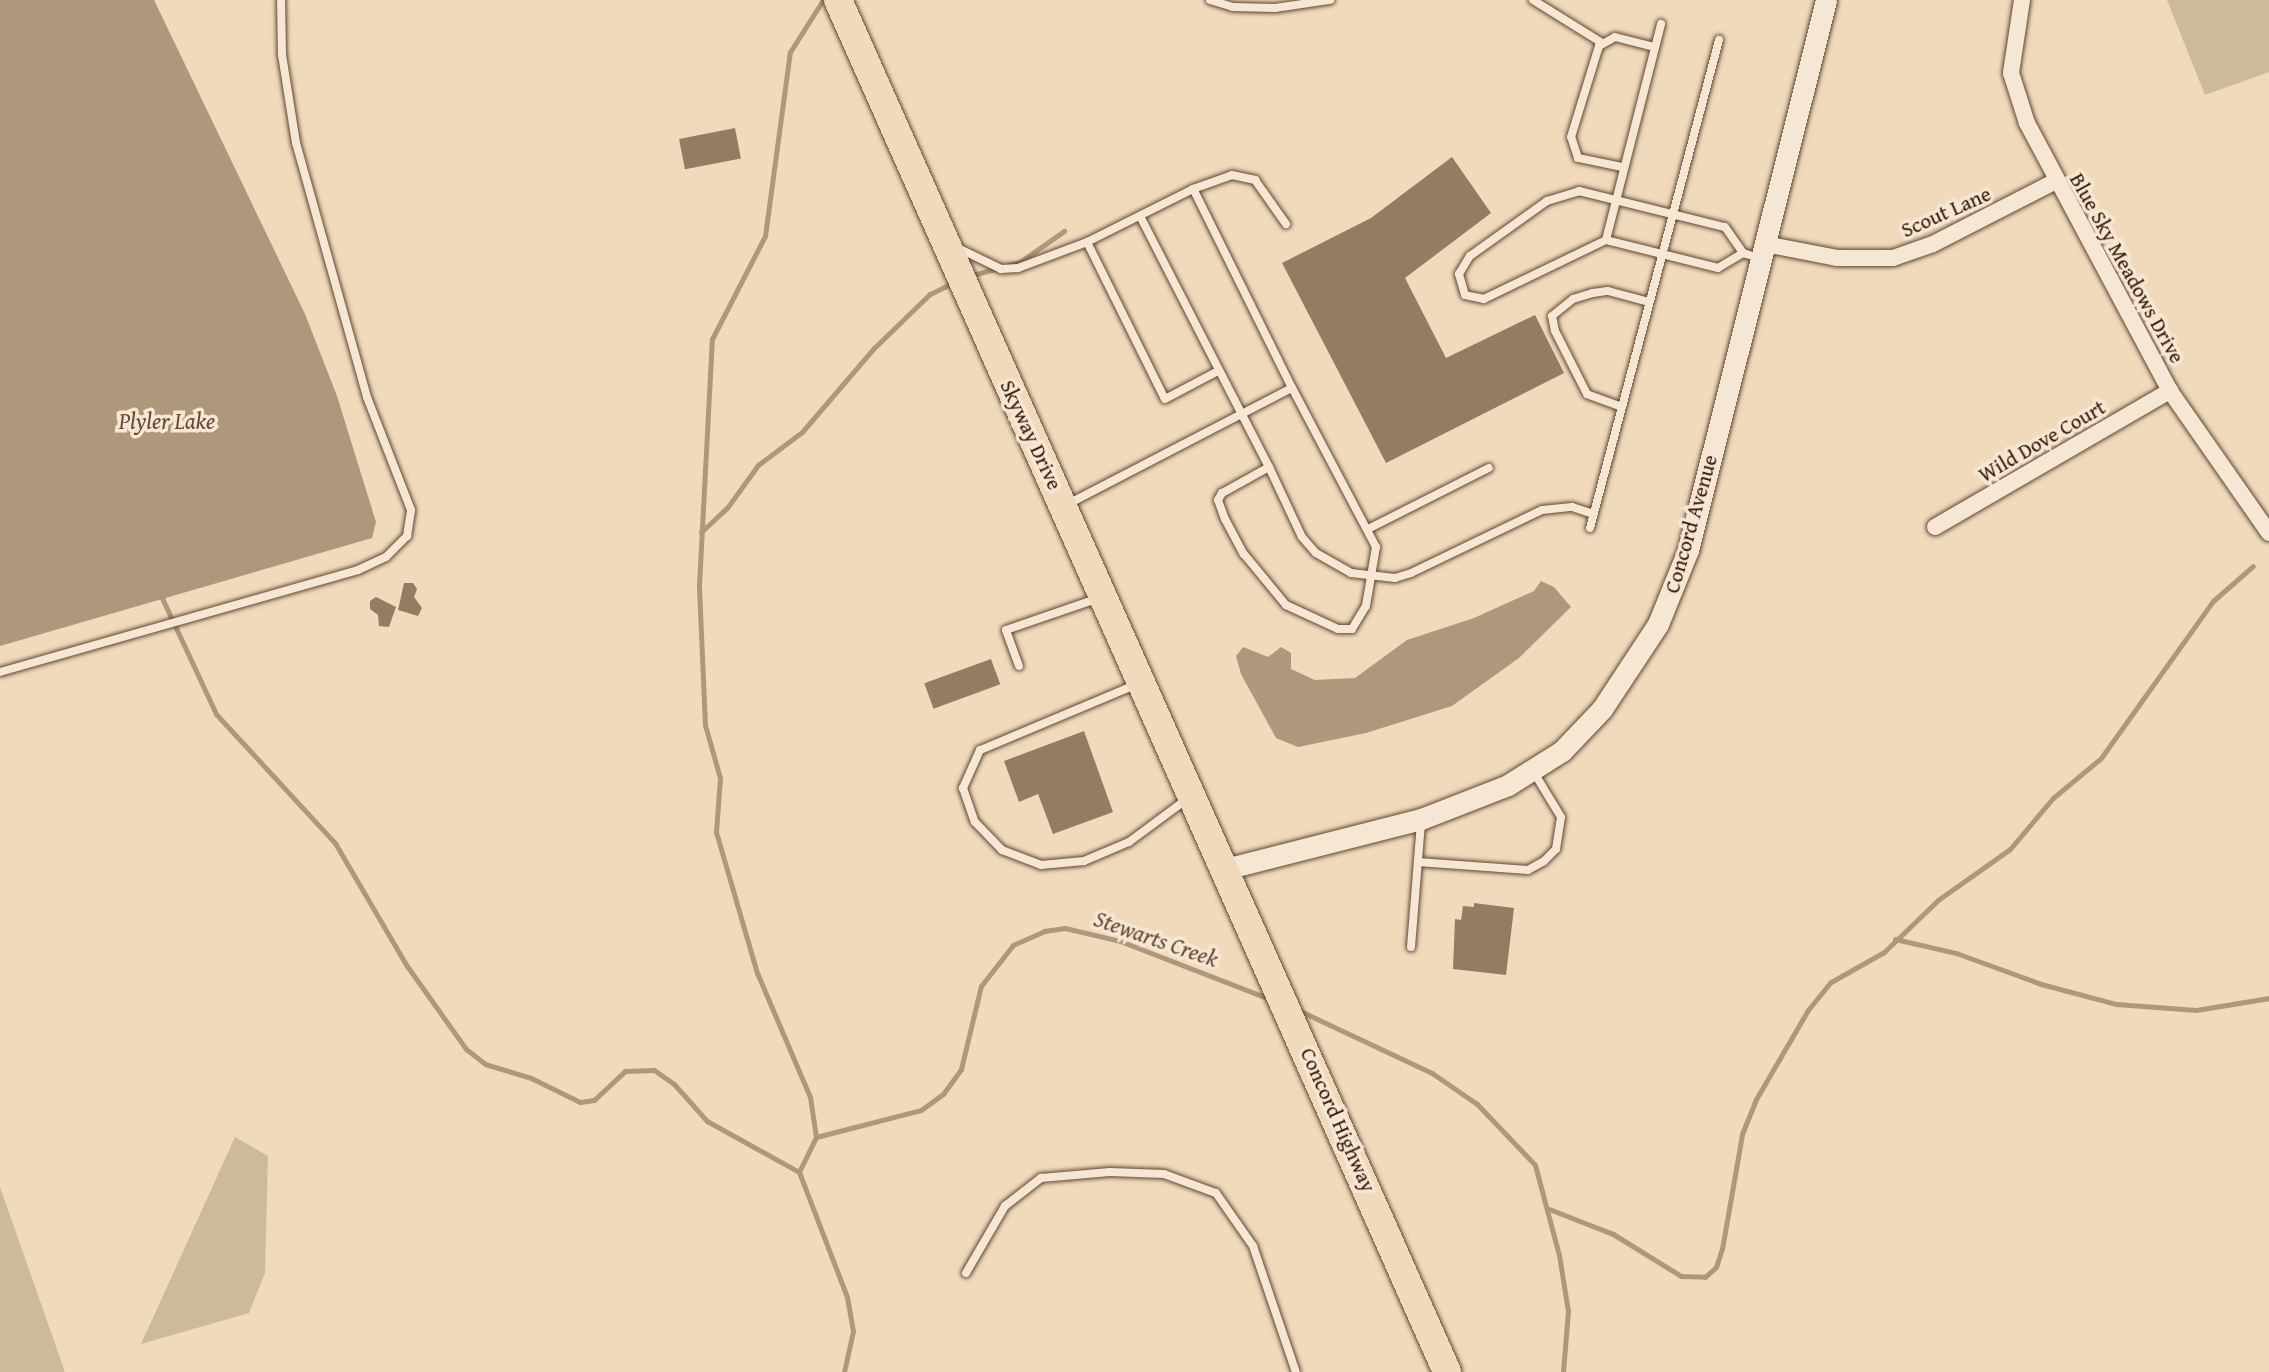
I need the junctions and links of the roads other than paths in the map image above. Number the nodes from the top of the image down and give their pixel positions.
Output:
1 (281, 0) edge
2 (838, 0) edge
3 (1210, 0) edge
4 (1329, 0) edge
5 (1533, 0) edge
6 (1826, 0) edge
7 (2022, 0) edge
8 (1661, 24) dead end
9 (1719, 40) dead end
10 (1602, 43) junction
11 (1654, 47) junction
12 (1622, 167) junction
13 (2056, 181) junction
14 (1193, 189) junction
15 (1614, 199) junction
16 (1672, 214) junction
17 (1140, 216) junction
18 (1286, 224) dead end
19 (943, 236) junction
20 (1606, 240) junction
21 (1087, 242) junction
22 (1757, 252) junction
23 (1662, 253) junction
24 (1649, 302) junction
25 (1218, 371) junction
26 (1292, 388) junction
27 (2170, 391) junction
28 (1622, 407) junction
29 (1241, 415) junction
30 (1269, 467) junction
31 (1489, 468) dead end
32 (1063, 506) junction
33 (1594, 514) junction
34 (1370, 527) junction
35 (1935, 527) dead end
36 (1590, 528) dead end
37 (2269, 533) edge
38 (1374, 576) junction
39 (1102, 597) junction
40 (1019, 666) dead end
41 (0, 672) edge
42 (1140, 682) junction
43 (1532, 770) junction
44 (1191, 794) junction
45 (1421, 819) junction
46 (1418, 862) junction
47 (1225, 869) junction
48 (1411, 947) dead end
49 (966, 1273) dead end
50 (1296, 1372) edge
51 (1447, 1372) edge

1 - 41 lane
2 - 19 highway, Skyway Drive
3 - 4 lane
5 - 10 lane
6 - 22 street, Concord Avenue
7 - 13 street, Blue Sky Meadows Drive
8 - 11 lane
9 - 16 lane
10 - 11 lane
10 - 12 lane
11 - 12 lane
12 - 15 lane
13 - 22 street, Scout Lane
13 - 27 street, Blue Sky Meadows Drive
14 - 17 lane
14 - 18 lane
14 - 26 lane
15 - 16 lane
15 - 20 lane
15 - 20 lane
16 - 22 lane
16 - 23 lane
17 - 21 lane
17 - 25 lane
19 - 21 lane
19 - 32 highway, Skyway Drive
20 - 23 lane
21 - 25 lane
22 - 23 lane
22 - 43 street, Concord Avenue
23 - 24 lane
24 - 28 lane
24 - 28 lane
25 - 29 lane
26 - 29 lane
26 - 34 lane
27 - 35 street, Wild Dove Court
27 - 37 street, Blue Sky Meadows Drive
28 - 33 lane
29 - 30 lane
29 - 32 lane
30 - 38 lane
30 - 38 lane
31 - 34 lane
32 - 39 highway, Skyway Drive
33 - 36 lane
33 - 38 lane
34 - 38 lane
39 - 40 lane
39 - 42 highway, Skyway Drive
42 - 44 highway, Skyway Drive
42 - 44 lane
43 - 45 street, Concord Avenue
43 - 46 lane
44 - 47 highway, Skyway Drive
45 - 46 lane
45 - 47 street, Concord Avenue
46 - 48 lane
47 - 51 highway, Concord Highway
49 - 50 lane

